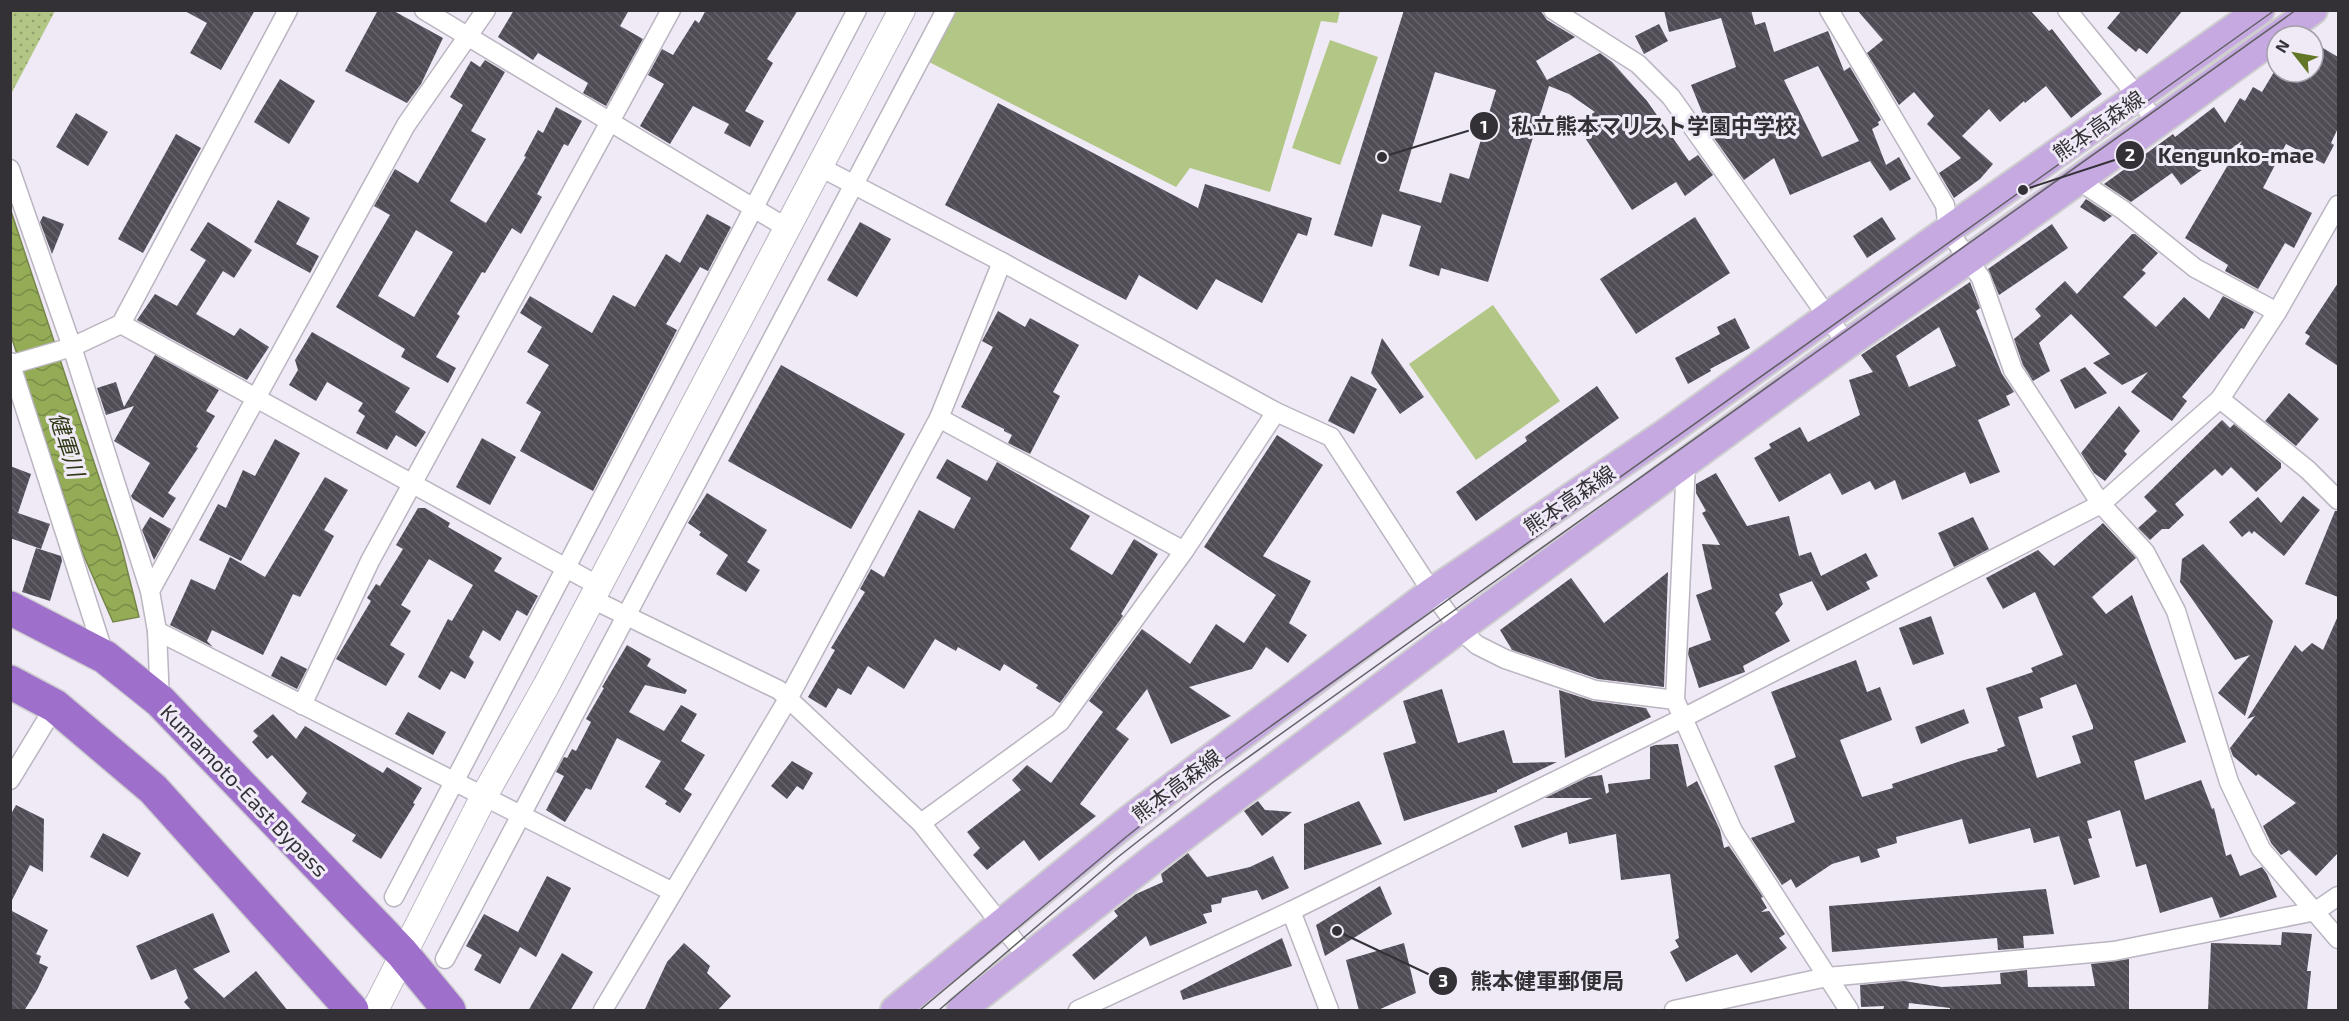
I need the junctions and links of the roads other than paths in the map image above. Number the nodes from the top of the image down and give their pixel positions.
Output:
1 (288, 10) edge
2 (424, 10) edge
3 (486, 10) edge
4 (671, 10) edge
5 (857, 10) edge
6 (902, 10) edge
7 (946, 10) edge
8 (1553, 10) edge
9 (1829, 10) edge
10 (2067, 10) edge
11 (2260, 10) edge
12 (2313, 10) edge
13 (467, 35) junction
14 (2138, 97) junction
15 (610, 122) junction
16 (2156, 123) junction
17 (820, 167) junction
18 (10, 169) edge
19 (2078, 180) junction
20 (854, 184) junction
21 (2338, 205) edge
22 (755, 208) junction
23 (787, 228) junction
24 (1948, 230) junction
25 (2332, 230) edge
26 (1969, 259) junction
27 (1002, 262) junction
28 (2277, 312) junction
29 (1827, 317) junction
30 (120, 324) junction
31 (1847, 344) junction
32 (72, 347) junction
33 (14, 363) edge
34 (258, 399) junction
35 (2220, 399) junction
36 (1276, 412) junction
37 (939, 418) junction
38 (1686, 463) junction
39 (412, 484) junction
40 (2338, 500) edge
41 (2101, 504) junction
42 (1184, 550) junction
43 (566, 567) junction
44 (150, 591) junction
45 (595, 592) junction
46 (1432, 592) junction
47 (10, 608) edge
48 (627, 616) junction
49 (1459, 629) junction
50 (157, 631) junction
51 (105, 657) junction
52 (10, 682) edge
53 (788, 699) junction
54 (1675, 700) junction
55 (160, 701) junction
56 (302, 705) junction
57 (55, 706) junction
58 (1683, 718) junction
59 (10, 780) edge
60 (453, 782) junction
61 (484, 796) junction
62 (522, 816) junction
63 (921, 824) junction
64 (673, 892) junction
65 (2338, 896) edge
66 (394, 897) dead end
67 (1291, 910) junction
68 (2316, 911) junction
69 (1000, 924) junction
70 (2338, 939) edge
71 (402, 953) junction
72 (1028, 957) junction
73 (445, 958) dead end
74 (1827, 977) junction
75 (352, 1011) edge
76 (375, 1011) edge
77 (449, 1011) edge
78 (603, 1011) edge
79 (895, 1011) edge
80 (961, 1011) edge
81 (1078, 1011) edge
82 (1329, 1011) edge
83 (1674, 1011) edge
84 (1849, 1011) edge

1 - 30 street
2 - 13 street
3 - 13 street
4 - 15 street
5 - 22 street
6 - 17 street
7 - 20 street
8 - 29 street
9 - 24 street
10 - 14 street
11 - 14 main road, 熊本高森線
12 - 16 main road, 熊本高森線
13 - 15 street
13 - 34 street
14 - 16 street
14 - 24 main road, 熊本高森線
15 - 22 street
15 - 39 street
16 - 19 main road, 熊本高森線
17 - 20 street
17 - 23 street
18 - 32 street
19 - 26 main road, 熊本高森線
19 - 28 street
20 - 27 street
20 - 48 street
21 - 25 street
22 - 23 street
22 - 43 street
23 - 45 street
24 - 26 street
24 - 29 main road, 熊本高森線
25 - 28 street
26 - 31 main road, 熊本高森線
26 - 41 street
27 - 36 street
27 - 37 street
28 - 35 street
29 - 31 street
29 - 46 main road, 熊本高森線
30 - 32 street
30 - 34 street
31 - 38 main road, 熊本高森線
32 - 33 street
32 - 44 street
33 - 51 street
34 - 39 street
34 - 44 street
35 - 40 street
35 - 41 street
36 - 42 street
36 - 46 street
37 - 42 street
37 - 53 street
38 - 49 main road, 熊本高森線
38 - 54 street
39 - 43 street
39 - 56 street
41 - 58 street
41 - 68 street
42 - 63 street
43 - 45 street
43 - 60 street
44 - 50 street
45 - 48 street
45 - 61 street
46 - 49 street
46 - 69 main road, 熊本高森線
47 - 51 highway, Kumamoto-East Bypass
48 - 53 street
48 - 62 street
49 - 54 street
49 - 72 main road, 熊本高森線
50 - 55 street
50 - 56 street
51 - 55 highway, Kumamoto-East Bypass
52 - 57 highway
53 - 63 street
53 - 64 street
54 - 58 street
55 - 71 highway, Kumamoto-East Bypass
56 - 60 street
57 - 59 street
57 - 75 highway
58 - 67 street
58 - 74 street
60 - 61 street
60 - 66 street
61 - 62 street
61 - 71 street
62 - 64 street
62 - 73 street
63 - 69 street
64 - 78 street
65 - 68 street
67 - 81 street
67 - 82 street
68 - 70 street
68 - 74 street
69 - 72 street
69 - 79 main road, 熊本高森線
71 - 76 street
71 - 77 highway, Kumamoto-East Bypass
72 - 80 main road, 熊本高森線
74 - 83 street
74 - 84 street

